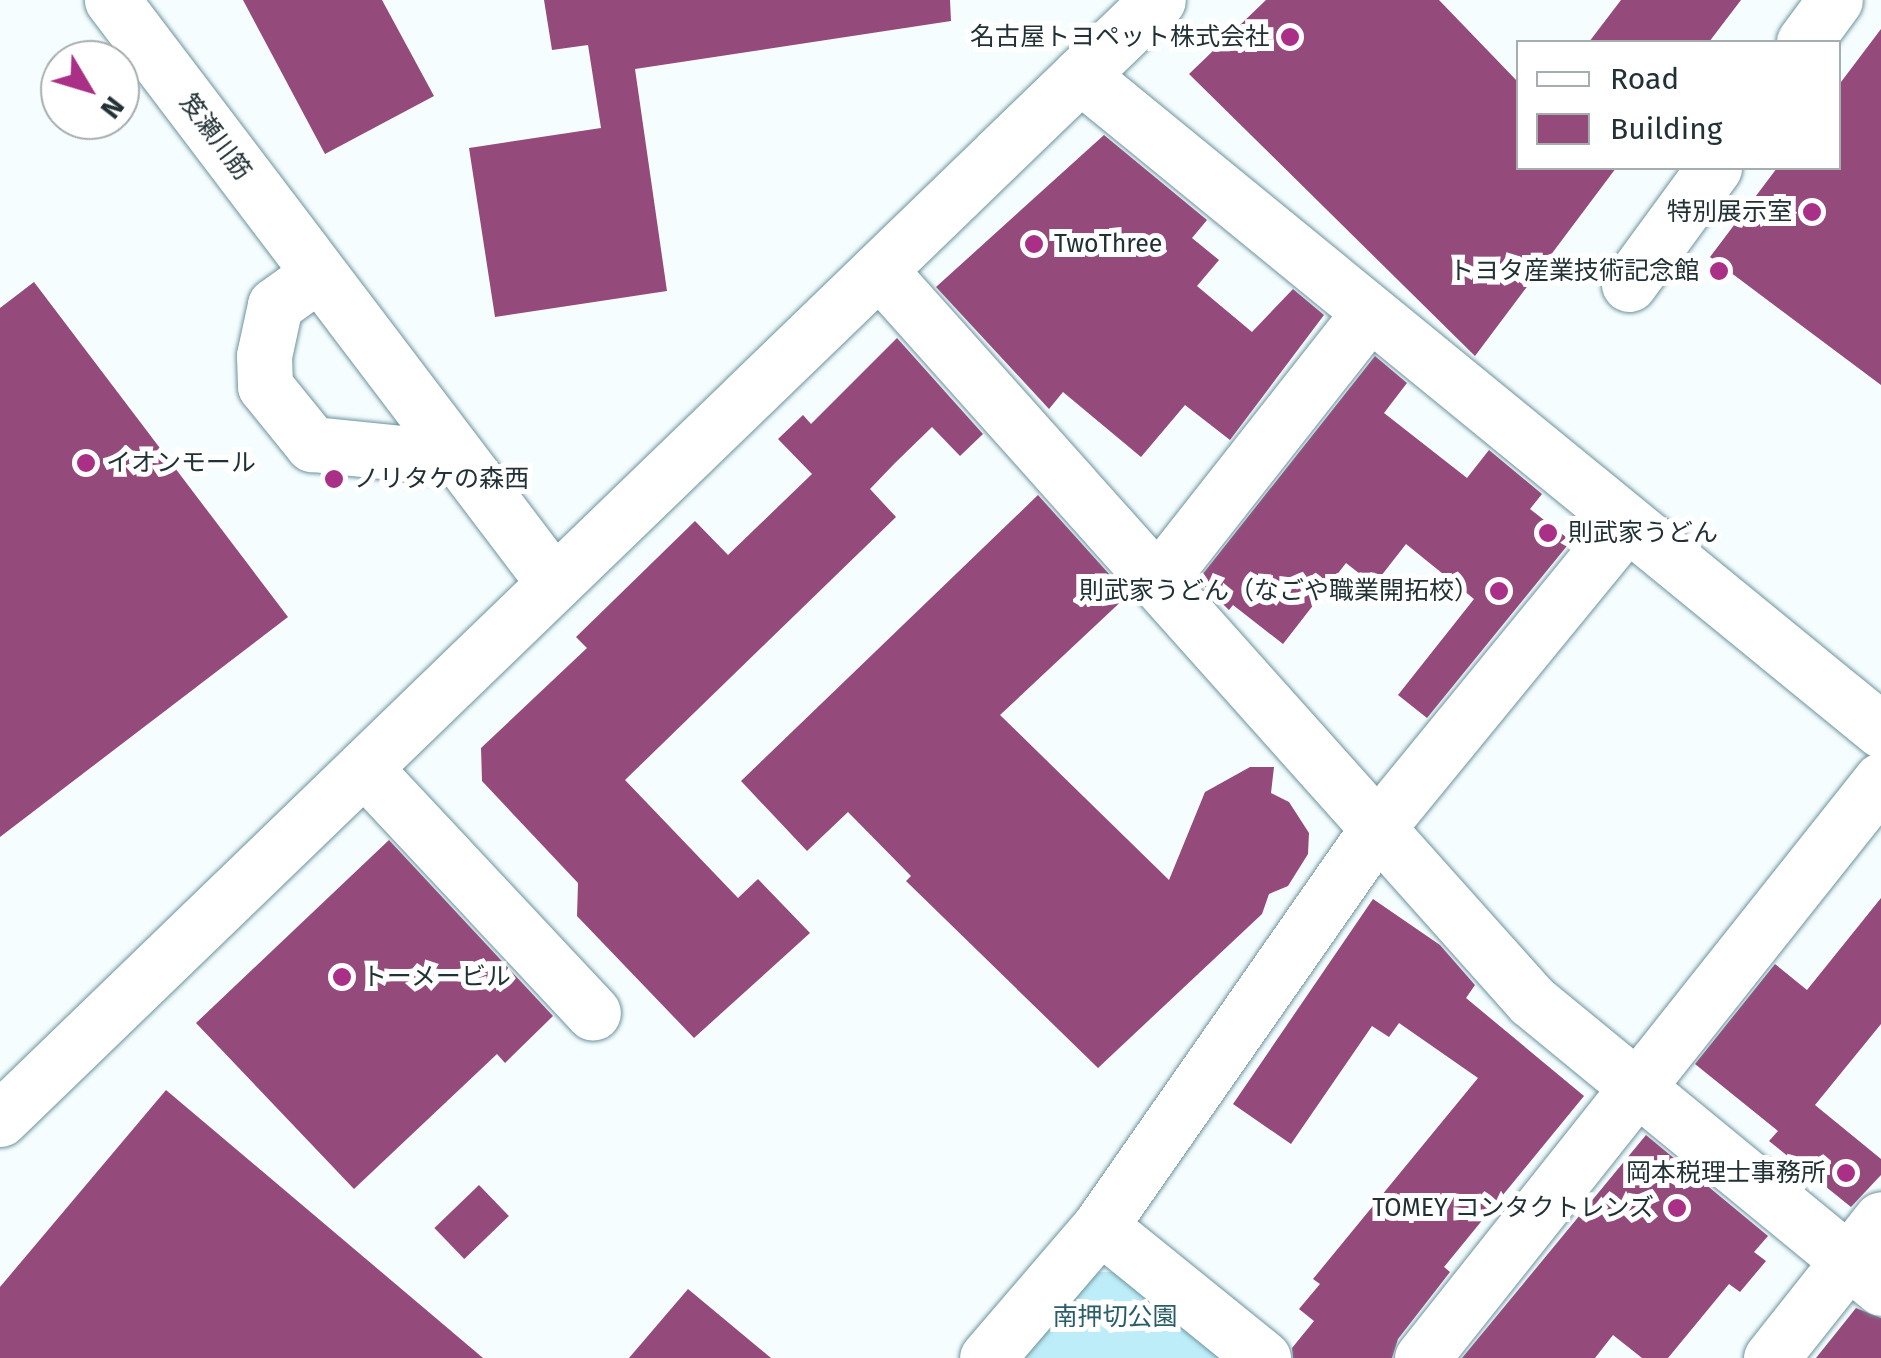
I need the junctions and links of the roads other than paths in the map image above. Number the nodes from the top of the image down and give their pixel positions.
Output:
1 (112, 0) edge
2 (1158, 0) edge
3 (1835, 0) edge
4 (1805, 40) edge
5 (1080, 76) junction
6 (1713, 170) edge
7 (879, 270) junction
8 (318, 274) junction
9 (1629, 284) dead end
10 (1368, 314) junction
11 (459, 459) junction
12 (1626, 524) junction
13 (1158, 582) junction
14 (554, 583) junction
15 (1881, 730) edge
16 (364, 768) junction
17 (1881, 780) edge
18 (1378, 827) junction
19 (593, 1013) dead end
20 (1640, 1090) junction
21 (0, 1119) edge
22 (1100, 1226) junction
23 (1870, 1256) edge
24 (987, 1358) edge
25 (1263, 1358) edge
26 (1422, 1358) edge
27 (1771, 1358) edge

1 - 8 street, 笈瀬川筋
2 - 5 street
3 - 4 street
5 - 7 street
5 - 10 street
6 - 9 street
7 - 13 street
7 - 14 street
8 - 11 street, 笈瀬川筋
8 - 11 street
10 - 12 street
10 - 13 street
11 - 14 street, 笈瀬川筋
12 - 15 street
12 - 18 street
13 - 18 street
14 - 16 street
16 - 19 street
16 - 21 street
17 - 20 street
18 - 20 street
18 - 22 street
20 - 23 street
20 - 26 street
22 - 24 street
22 - 25 street
23 - 27 street

